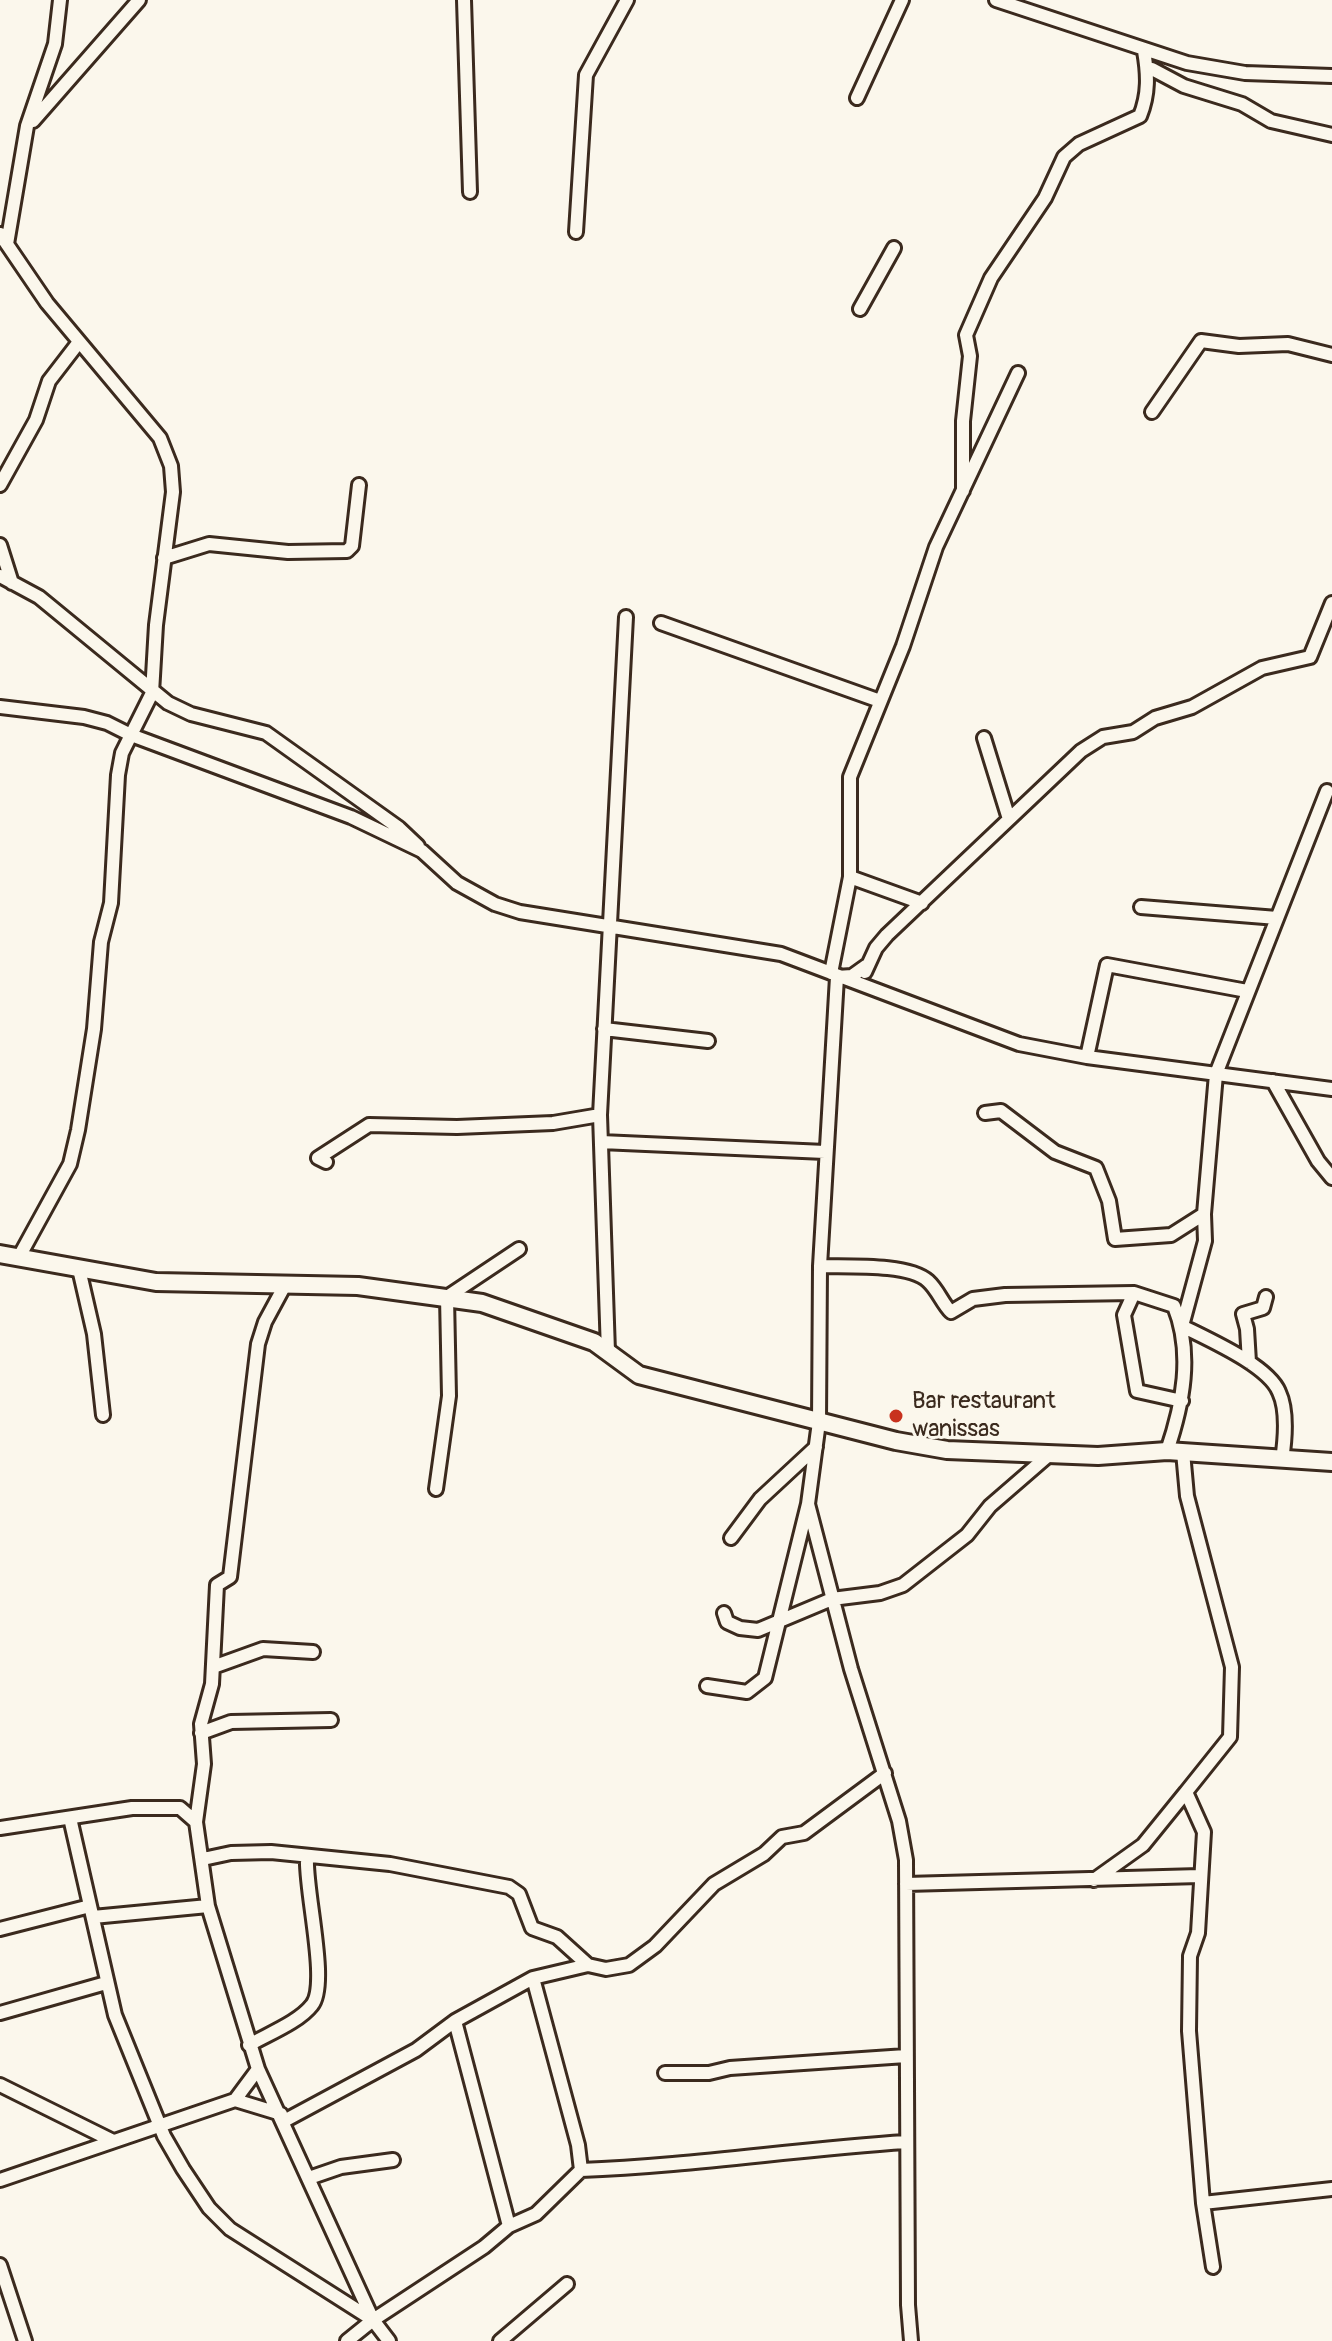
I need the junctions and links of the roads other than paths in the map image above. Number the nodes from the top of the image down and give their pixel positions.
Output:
1 (60, 0) edge
2 (139, 0) edge
3 (464, 0) edge
4 (627, 0) edge
5 (902, 0) edge
6 (996, 0) edge
7 (1144, 51) junction
8 (1167, 57) junction
9 (1150, 71) junction
10 (1332, 76) edge
11 (857, 98) dead end
12 (28, 126) junction
13 (1332, 135) edge
14 (470, 192) dead end
15 (576, 232) dead end
16 (3, 240) edge
17 (894, 248) dead end
18 (860, 309) dead end
19 (79, 342) junction
20 (1332, 355) edge
21 (1018, 373) dead end
22 (1152, 412) dead end
23 (0, 485) edge
24 (359, 485) dead end
25 (963, 497) junction
26 (0, 545) edge
27 (164, 558) junction
28 (6, 579) edge
29 (1332, 603) edge
30 (626, 617) dead end
31 (661, 623) dead end
32 (152, 693) junction
33 (880, 701) junction
34 (0, 707) edge
35 (143, 712) junction
36 (116, 727) junction
37 (131, 735) junction
38 (984, 738) dead end
39 (1327, 791) dead end
40 (1009, 819) junction
41 (422, 851) junction
42 (850, 877) junction
43 (922, 903) junction
44 (1141, 907) dead end
45 (1277, 918) junction
46 (609, 927) junction
47 (866, 966) junction
48 (834, 975) junction
49 (863, 986) junction
50 (1247, 991) junction
51 (604, 1029) junction
52 (708, 1041) dead end
53 (1087, 1057) junction
54 (1216, 1074) junction
55 (1273, 1081) junction
56 (1332, 1089) edge
57 (985, 1113) dead end
58 (600, 1115) junction
59 (601, 1142) junction
60 (825, 1152) junction
61 (326, 1162) dead end
62 (1332, 1178) edge
63 (1204, 1214) junction
64 (519, 1249) dead end
65 (0, 1254) edge
66 (19, 1257) junction
67 (820, 1266) junction
68 (79, 1269) junction
69 (285, 1285) junction
70 (1134, 1293) junction
71 (447, 1297) junction
72 (1266, 1297) dead end
73 (1182, 1326) junction
74 (608, 1352) junction
75 (1249, 1362) junction
76 (1182, 1401) junction
77 (103, 1415) dead end
78 (819, 1422) junction
79 (816, 1447) junction
80 (1175, 1452) junction
81 (1050, 1454) junction
82 (1282, 1460) junction
83 (1332, 1462) edge
84 (436, 1489) dead end
85 (808, 1504) junction
86 (731, 1538) dead end
87 (832, 1599) junction
88 (724, 1613) dead end
89 (779, 1622) junction
90 (313, 1652) dead end
91 (213, 1667) junction
92 (707, 1686) dead end
93 (331, 1720) dead end
94 (201, 1733) junction
95 (885, 1773) junction
96 (1186, 1792) junction
97 (199, 1801) junction
98 (180, 1808) junction
99 (70, 1818) junction
100 (196, 1822) junction
101 (0, 1828) edge
102 (307, 1858) junction
103 (203, 1859) junction
104 (1200, 1876) junction
105 (1094, 1880) junction
106 (906, 1884) junction
107 (208, 1906) junction
108 (91, 1912) junction
109 (0, 1929) edge
110 (588, 1965) junction
111 (533, 1978) junction
112 (106, 1983) junction
113 (0, 2013) edge
114 (455, 2021) junction
115 (249, 2045) junction
116 (906, 2056) junction
117 (258, 2069) junction
118 (665, 2073) dead end
119 (0, 2085) edge
120 (235, 2100) junction
121 (282, 2118) junction
122 (160, 2124) junction
123 (113, 2141) junction
124 (906, 2142) junction
125 (393, 2160) dead end
126 (581, 2170) junction
127 (309, 2178) junction
128 (0, 2180) edge
129 (1332, 2189) edge
130 (1203, 2203) junction
131 (509, 2226) junction
132 (1213, 2267) dead end
133 (1, 2271) edge
134 (567, 2284) dead end
135 (373, 2320) junction
136 (25, 2341) edge
137 (347, 2341) edge
138 (389, 2341) edge
139 (500, 2341) edge
140 (911, 2341) edge

1 - 12 street
2 - 12 street
3 - 14 street
4 - 15 street
5 - 11 street
6 - 7 street
7 - 8 street
7 - 9 street
8 - 9 street
8 - 10 street
9 - 13 street
9 - 25 street
12 - 16 street
16 - 19 street
17 - 18 street
19 - 23 street
19 - 27 street
20 - 22 street
21 - 25 street
24 - 27 street
25 - 33 street
26 - 28 street
27 - 32 street
28 - 32 street
29 - 40 street
30 - 46 street
31 - 33 street
32 - 35 street
32 - 41 street
33 - 42 street
34 - 36 street
35 - 36 street
35 - 37 street
36 - 37 street
37 - 41 street
37 - 66 street
38 - 40 street
39 - 45 street
40 - 43 street
41 - 46 street
42 - 43 street
42 - 48 street
43 - 47 street
44 - 45 street
45 - 50 street
46 - 48 street
46 - 51 street
47 - 48 street
47 - 49 street
48 - 49 street
48 - 60 street
49 - 53 street
50 - 53 street
50 - 54 street
51 - 52 street
51 - 58 street
53 - 54 street
54 - 55 street
54 - 63 street
55 - 56 street
55 - 62 street
57 - 63 street
58 - 59 street
58 - 61 street
59 - 60 street
59 - 74 street
60 - 67 street
63 - 73 street
64 - 71 street
65 - 66 main road
66 - 68 main road
67 - 70 street
67 - 78 street
68 - 69 main road
68 - 77 street
69 - 71 main road
69 - 91 street
70 - 73 street
70 - 76 street
71 - 74 main road
71 - 84 street
72 - 75 street
73 - 75 street
73 - 76 street
74 - 78 main road
75 - 82 street
76 - 80 street
78 - 79 street
78 - 81 main road
79 - 85 street
79 - 86 street
80 - 81 main road
80 - 82 main road
80 - 96 street
81 - 87 street
82 - 83 main road
85 - 87 street
85 - 89 street
87 - 89 street
87 - 95 street
88 - 89 street
89 - 92 street
90 - 91 street
91 - 94 street
93 - 94 street
94 - 97 street
95 - 106 street
95 - 110 street
96 - 104 street
96 - 105 street
97 - 98 street
97 - 100 street
98 - 99 street
98 - 100 street
99 - 101 street
99 - 108 street
100 - 103 street
102 - 103 street
102 - 110 street
102 - 115 street
103 - 107 street
104 - 105 street
104 - 130 street
105 - 106 street
106 - 116 street
107 - 108 street
107 - 115 street
108 - 109 street
108 - 112 street
110 - 111 street
111 - 114 street
111 - 126 street
112 - 113 street
112 - 122 street
114 - 121 street
114 - 131 street
115 - 117 street
116 - 118 street
116 - 124 street
117 - 120 street
117 - 121 street
119 - 123 street
120 - 121 street
120 - 122 street
121 - 127 street
122 - 123 street
122 - 135 street
123 - 128 street
124 - 126 street
124 - 140 street
125 - 127 street
126 - 131 street
127 - 135 street
129 - 130 street
130 - 132 street
131 - 135 street
133 - 136 street
134 - 139 street
135 - 137 street
135 - 138 street

